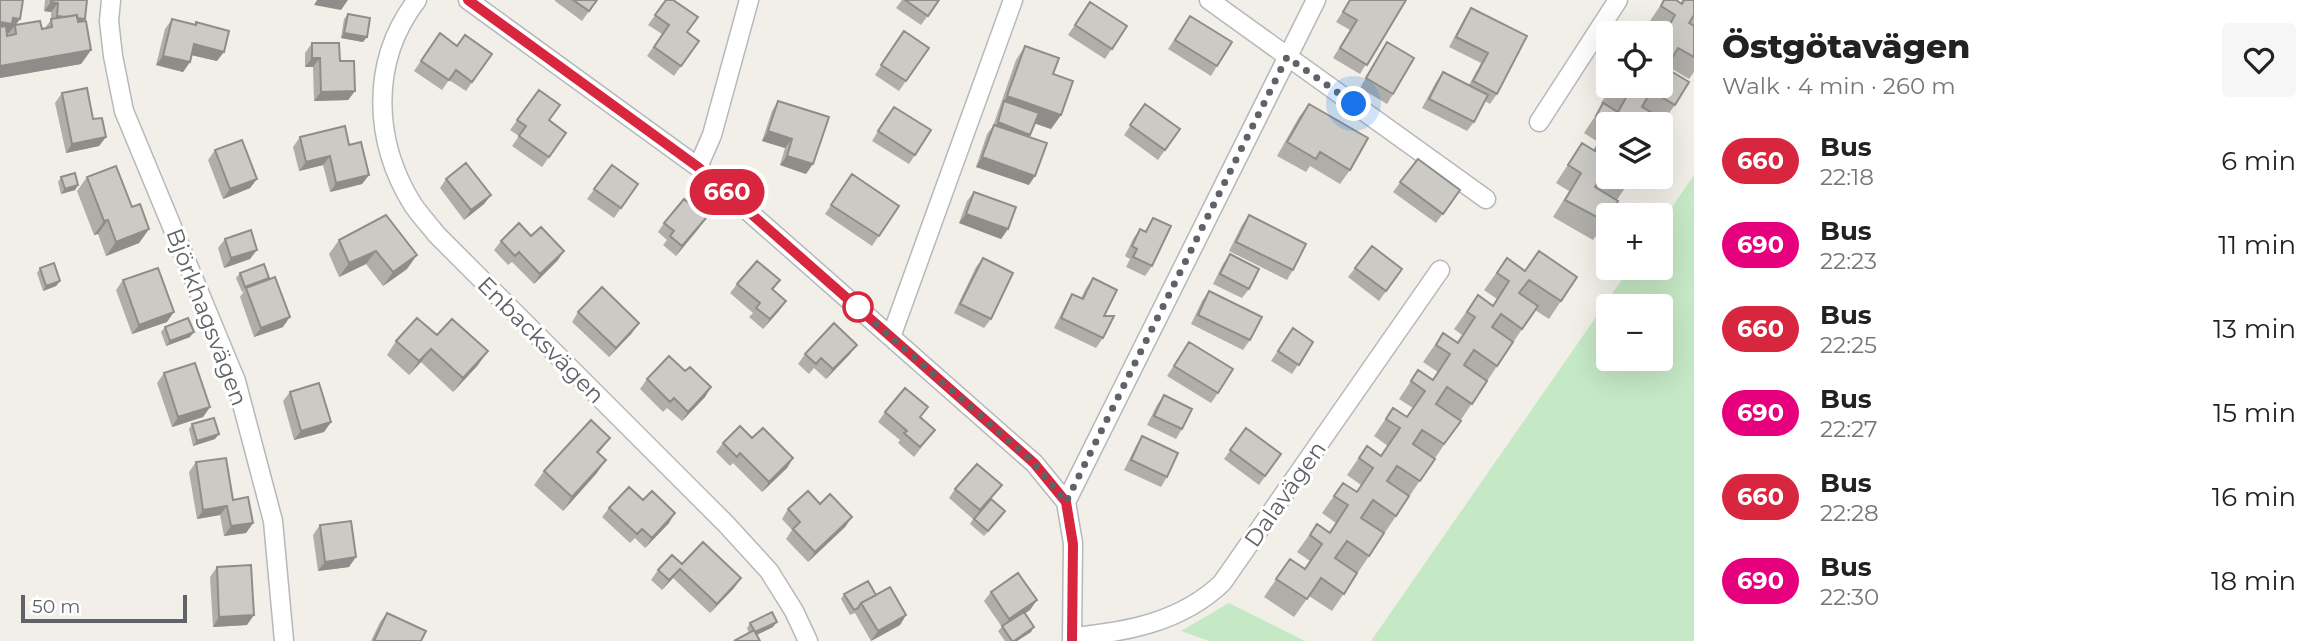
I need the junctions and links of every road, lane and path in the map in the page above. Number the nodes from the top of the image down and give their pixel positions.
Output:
1 (111, 0) edge
2 (417, 0) edge
3 (468, 0) edge
4 (749, 0) edge
5 (1013, 0) edge
6 (1209, 0) edge
7 (1316, 0) edge
8 (1618, 0) edge
9 (1287, 57) junction
10 (1539, 122) dead end
11 (698, 167) junction
12 (1486, 199) dead end
13 (1440, 270) dead end
14 (891, 337) junction
15 (1066, 502) junction
16 (1072, 639) edge
17 (284, 641) edge
18 (808, 641) edge

1 - 17 street, Björkhagsvägen
2 - 18 street, Enbacksvägen
3 - 11 street
4 - 11 street
5 - 14 street
6 - 9 street
7 - 9 street
8 - 10 street
9 - 12 street
9 - 15 street
11 - 14 street
13 - 16 street, Dalavägen
14 - 15 street
15 - 16 street

